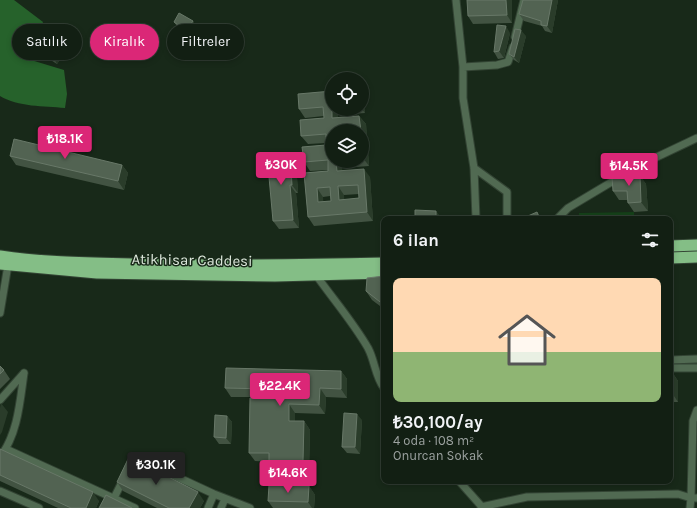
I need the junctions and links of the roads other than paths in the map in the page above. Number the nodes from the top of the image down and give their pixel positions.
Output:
1 (456, 0) edge
2 (524, 0) edge
3 (463, 67) junction
4 (697, 138) edge
5 (474, 168) junction
6 (476, 216) edge
7 (508, 216) edge
8 (560, 216) edge
9 (697, 245) edge
10 (673, 246) edge
11 (0, 256) edge
12 (673, 258) edge
13 (697, 258) edge
14 (381, 263) edge
15 (4, 265) edge
16 (381, 273) edge
17 (316, 275) junction
18 (0, 313) edge
19 (697, 359) edge
20 (673, 360) edge
21 (673, 368) edge
22 (697, 368) edge
23 (381, 384) edge
24 (0, 400) edge
25 (697, 410) edge
26 (6, 449) junction
27 (0, 457) edge
28 (462, 484) edge
29 (0, 491) edge
30 (214, 494) junction
31 (694, 498) edge
32 (111, 499) junction
33 (225, 499) junction
34 (482, 507) edge
35 (39, 508) edge
36 (135, 508) edge
37 (208, 508) edge
38 (221, 508) edge
39 (250, 508) edge
40 (690, 508) edge

1 - 3 street
2 - 3 street
3 - 5 street
4 - 8 street
5 - 6 street
5 - 7 street
9 - 10 highway
11 - 14 highway, Atikhisar Caddesi
12 - 13 highway
15 - 17 highway, Atikhisar Caddesi
15 - 18 street
16 - 17 highway, Atikhisar Caddesi
17 - 23 street
19 - 20 street
21 - 22 street
24 - 26 street
25 - 31 street
26 - 27 street
26 - 32 street
28 - 34 street
29 - 35 street
30 - 32 street
30 - 33 street
30 - 37 street
31 - 34 street
31 - 40 street
32 - 36 street
33 - 38 street
33 - 39 street

